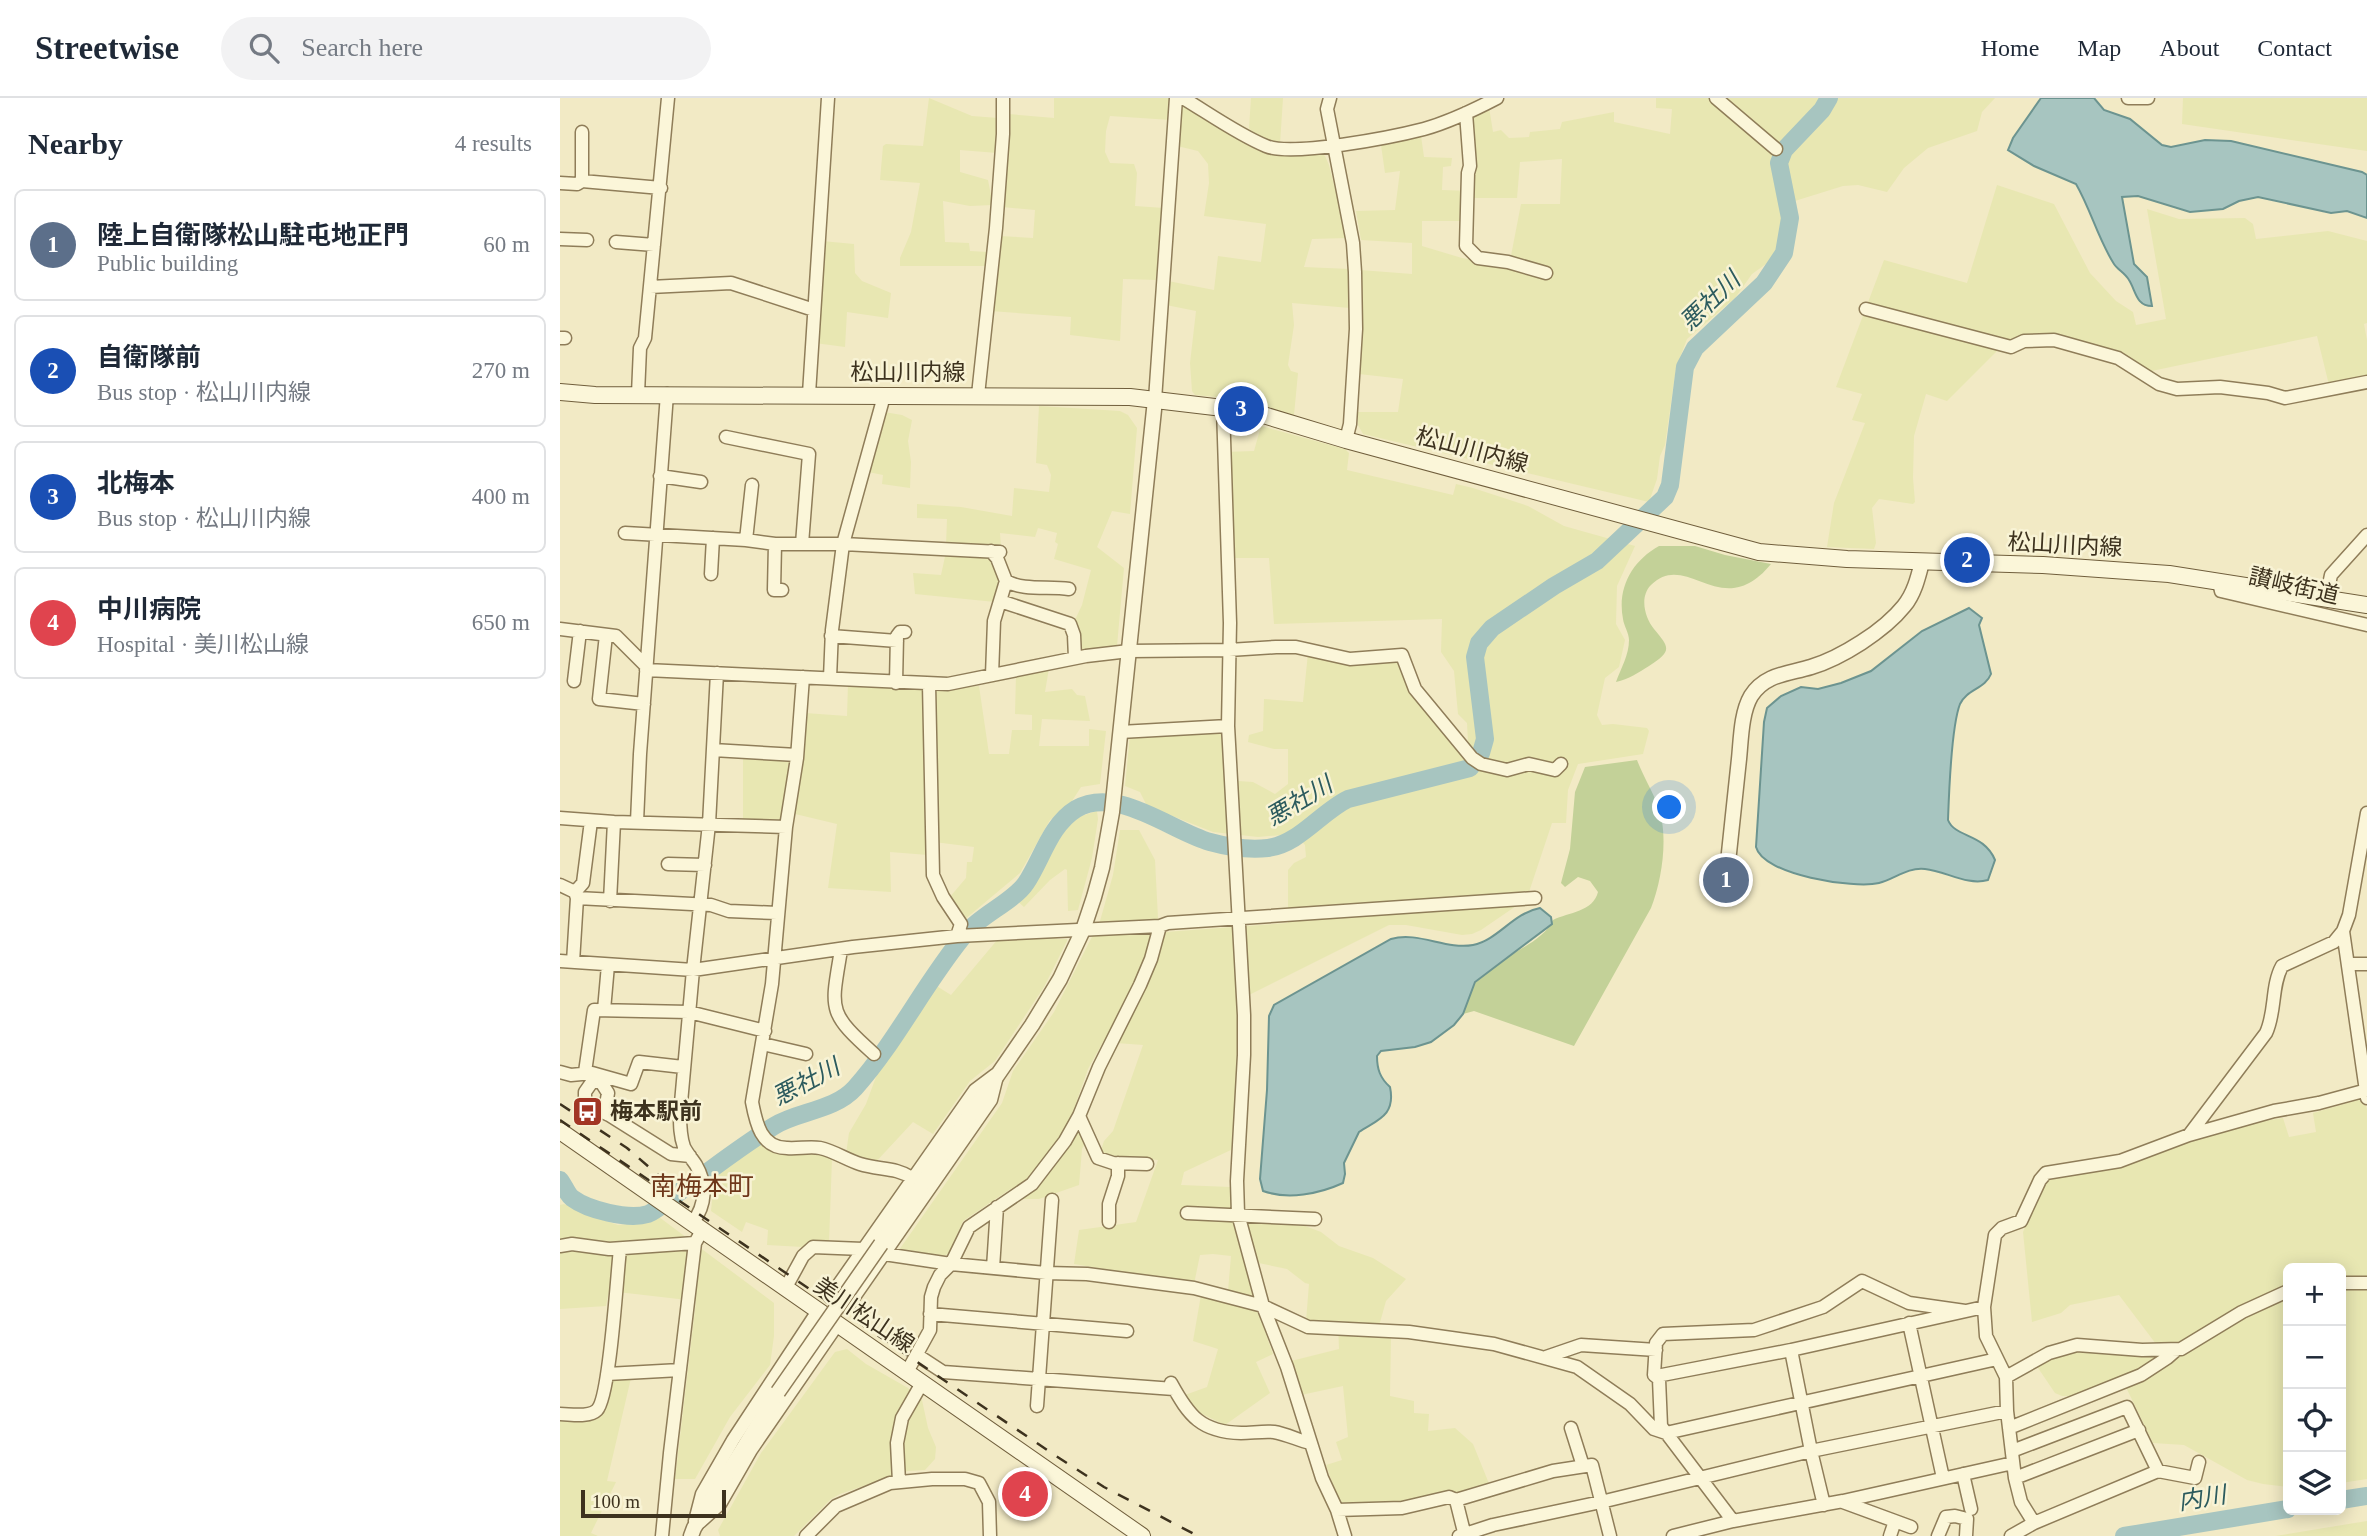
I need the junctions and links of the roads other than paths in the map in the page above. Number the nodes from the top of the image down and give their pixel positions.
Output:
1 (668, 98) edge
2 (828, 98) edge
3 (1003, 98) edge
4 (1176, 98) edge
5 (1183, 98) edge
6 (1330, 98) edge
7 (1497, 98) edge
8 (1716, 98) edge
9 (2129, 98) edge
10 (2148, 98) edge
11 (1470, 107) edge
12 (582, 132) dead end
13 (1336, 146) junction
14 (1776, 149) dead end
15 (582, 181) junction
16 (560, 183) edge
17 (661, 188) junction
18 (560, 239) edge
19 (587, 240) dead end
20 (616, 242) dead end
21 (654, 245) junction
22 (1545, 273) dead end
23 (650, 287) junction
24 (1866, 309) dead end
25 (814, 310) junction
26 (2367, 382) edge
27 (560, 392) edge
28 (638, 394) junction
29 (667, 394) junction
30 (809, 394) junction
31 (978, 395) junction
32 (884, 396) junction
33 (1155, 400) junction
34 (1223, 408) junction
35 (726, 437) dead end
36 (1346, 440) junction
37 (660, 476) junction
38 (701, 482) dead end
39 (752, 485) dead end
40 (625, 533) dead end
41 (656, 534) junction
42 (2367, 535) edge
43 (713, 538) junction
44 (746, 540) junction
45 (775, 544) junction
46 (802, 544) junction
47 (843, 544) junction
48 (1922, 562) junction
49 (711, 574) dead end
50 (1006, 581) junction
51 (2219, 582) junction
52 (1069, 589) dead end
53 (782, 590) dead end
54 (2326, 599) junction
55 (1000, 601) junction
56 (2367, 605) edge
57 (2367, 625) edge
58 (560, 629) edge
59 (580, 631) junction
60 (606, 635) junction
61 (831, 636) junction
62 (1229, 650) junction
63 (1129, 651) junction
64 (1075, 658) junction
65 (647, 669) junction
66 (716, 673) junction
67 (992, 675) junction
68 (803, 677) junction
69 (830, 678) junction
70 (574, 681) dead end
71 (896, 683) junction
72 (929, 684) junction
73 (644, 705) junction
74 (1228, 726) junction
75 (1120, 732) junction
76 (713, 750) junction
77 (797, 755) junction
78 (1561, 764) dead end
79 (2367, 813) edge
80 (560, 818) edge
81 (591, 821) junction
82 (614, 822) junction
83 (637, 822) junction
84 (709, 824) junction
85 (786, 827) junction
86 (668, 864) dead end
87 (705, 865) junction
88 (1726, 881) dead end
89 (560, 885) edge
90 (576, 895) junction
91 (1535, 898) dead end
92 (610, 901) junction
93 (699, 904) junction
94 (777, 913) junction
95 (1239, 918) junction
96 (1160, 926) junction
97 (1083, 930) junction
98 (2343, 931) junction
99 (963, 936) junction
100 (841, 950) junction
101 (773, 959) junction
102 (566, 961) edge
103 (2348, 964) junction
104 (2367, 964) edge
105 (608, 965) junction
106 (692, 971) junction
107 (604, 1010) junction
108 (689, 1013) junction
109 (764, 1037) junction
110 (806, 1054) dead end
111 (874, 1054) dead end
112 (683, 1067) junction
113 (560, 1072) edge
114 (585, 1072) junction
115 (998, 1073) junction
116 (2366, 1093) edge
117 (609, 1115) dead end
118 (1079, 1116) junction
119 (560, 1131) edge
120 (2189, 1135) junction
121 (694, 1162) junction
122 (1118, 1163) junction
123 (1147, 1164) dead end
124 (912, 1178) junction
125 (1052, 1200) dead end
126 (997, 1207) junction
127 (1186, 1213) dead end
128 (1238, 1214) junction
129 (1315, 1219) dead end
130 (1109, 1222) dead end
131 (697, 1232) junction
132 (560, 1246) edge
133 (620, 1249) junction
134 (863, 1249) junction
135 (882, 1249) junction
136 (951, 1264) junction
137 (993, 1268) junction
138 (1046, 1273) junction
139 (845, 1275) junction
140 (2346, 1283) edge
141 (2367, 1283) edge
142 (862, 1286) junction
143 (785, 1289) junction
144 (2283, 1293) edge
145 (830, 1297) dead end
146 (1263, 1306) junction
147 (847, 1307) dead end
148 (1984, 1307) junction
149 (818, 1311) junction
150 (1965, 1311) junction
151 (930, 1314) junction
152 (1909, 1323) junction
153 (1043, 1324) junction
154 (837, 1325) junction
155 (1127, 1331) dead end
156 (1656, 1350) junction
157 (1791, 1350) junction
158 (2175, 1350) junction
159 (917, 1355) junction
160 (1545, 1357) junction
161 (1997, 1359) junction
162 (680, 1370) junction
163 (907, 1372) junction
164 (607, 1374) junction
165 (1920, 1376) junction
166 (2006, 1377) junction
167 (1039, 1379) junction
168 (1659, 1379) junction
169 (922, 1383) junction
170 (1801, 1402) junction
171 (1037, 1406) dead end
172 (2007, 1411) junction
173 (560, 1414) edge
174 (1931, 1427) junction
175 (1571, 1428) dead end
176 (2009, 1428) junction
177 (2138, 1430) junction
178 (1666, 1433) junction
179 (1310, 1443) junction
180 (1811, 1451) junction
181 (2012, 1457) junction
182 (2199, 1462) dead end
183 (1583, 1466) junction
184 (2158, 1471) junction
185 (1963, 1474) junction
186 (1698, 1477) junction
187 (1943, 1478) junction
188 (2015, 1478) junction
189 (899, 1482) junction
190 (1456, 1500) junction
191 (1843, 1501) junction
192 (1601, 1502) junction
193 (1824, 1505) junction
194 (1337, 1510) junction
195 (1972, 1510) dead end
196 (1733, 1521) junction
197 (1895, 1521) junction
198 (2034, 1523) junction
199 (1911, 1527) dead end
200 (692, 1532) edge
201 (1463, 1535) edge
202 (662, 1536) edge
203 (806, 1536) edge
204 (990, 1536) edge
205 (1142, 1536) edge
206 (1345, 1536) edge
207 (1610, 1536) edge
208 (1673, 1536) edge
209 (1890, 1536) edge
210 (1938, 1536) edge
211 (1966, 1536) edge
212 (2011, 1536) edge

1 - 17 street
2 - 25 street
3 - 31 street
4 - 33 street
5 - 13 street
6 - 13 street
7 - 11 street
8 - 14 street
9 - 10 street
11 - 13 street
11 - 22 street
12 - 15 street
13 - 36 street
15 - 16 street
15 - 17 street
17 - 21 street
18 - 19 street
20 - 21 street
21 - 23 street
23 - 25 street
23 - 28 street
24 - 26 street
25 - 30 street
27 - 28 main road, 松山川内線
28 - 29 main road, 松山川内線
29 - 30 main road, 松山川内線
29 - 37 street
30 - 32 main road, 松山川内線
31 - 32 main road, 松山川内線
31 - 33 main road, 松山川内線
32 - 47 street
33 - 34 main road, 松山川内線
33 - 63 street
34 - 36 main road, 松山川内線
34 - 62 street
35 - 46 street
36 - 48 main road, 松山川内線
37 - 38 street
37 - 41 street
39 - 44 street
40 - 41 street
41 - 43 street
41 - 65 street
42 - 54 street
43 - 44 street
43 - 49 street
44 - 45 street
45 - 46 street
45 - 53 street
46 - 47 street
47 - 50 street
47 - 61 street
48 - 51 main road, 松山川内線
48 - 88 street
50 - 52 street
50 - 55 street
51 - 54 main road, 松山川内線
51 - 57 street, 讃岐街道
54 - 56 main road, 松山川内線
55 - 64 street
55 - 67 street
58 - 59 street
59 - 60 street
59 - 70 street
60 - 65 street
60 - 73 street
61 - 69 street
61 - 71 street
62 - 63 street
62 - 74 street
62 - 78 street
63 - 64 street
63 - 75 street
64 - 67 street
65 - 66 street
65 - 73 street
66 - 68 street
66 - 76 street
67 - 72 street
68 - 69 street
68 - 77 street
69 - 71 street
71 - 72 street
72 - 99 street
73 - 83 street
74 - 75 street
74 - 95 street
75 - 97 street
76 - 77 street
76 - 84 street
77 - 85 street
79 - 98 street
80 - 81 street
81 - 82 street
81 - 90 street
82 - 83 street
82 - 92 street
83 - 84 street
84 - 85 street
84 - 87 street
85 - 94 street
86 - 87 street
87 - 93 street
89 - 90 street
90 - 92 street
90 - 102 street
91 - 95 street
92 - 93 street
93 - 94 street
93 - 106 street
94 - 101 street
95 - 96 street
95 - 128 street
96 - 97 street
96 - 118 street
97 - 99 street
97 - 115 street
98 - 103 street
98 - 120 street
99 - 100 street
100 - 101 street
100 - 111 street
101 - 106 street
101 - 109 street
102 - 105 street
103 - 104 street
103 - 116 street
105 - 106 street
105 - 107 street
106 - 108 street
107 - 108 street
107 - 114 street
108 - 109 street
108 - 112 street
109 - 110 street
109 - 124 street
112 - 114 street
112 - 121 street
113 - 114 street
115 - 124 street
115 - 135 street
116 - 120 street
117 - 121 street
118 - 122 street
118 - 126 street
119 - 131 main road, 美川松山線
120 - 148 street
121 - 131 street
122 - 123 street
122 - 130 street
124 - 134 street
125 - 138 street
126 - 136 street
126 - 137 street
127 - 128 street
128 - 129 street
128 - 146 street
131 - 133 street
131 - 143 main road, 美川松山線
131 - 162 street
132 - 133 street
133 - 164 street
134 - 135 street
134 - 139 street
134 - 143 street
135 - 136 street
135 - 142 street
135 - 200 street, bridge
136 - 137 street
136 - 151 street
137 - 138 street
138 - 146 street
138 - 153 street
139 - 142 street
139 - 145 street
140 - 141 street
142 - 147 street
143 - 149 main road, 美川松山線
144 - 158 street
146 - 160 street
146 - 179 street
148 - 150 street
148 - 161 street
149 - 154 main road, 美川松山線
149 - 200 street
150 - 152 street
150 - 156 street
151 - 153 street
151 - 159 street
152 - 157 street
152 - 165 street
153 - 155 street
153 - 167 street
154 - 163 main road, 美川松山線
154 - 200 street
156 - 160 street
156 - 168 street
157 - 168 street
157 - 170 street
158 - 166 street
158 - 176 street
159 - 163 street
159 - 167 street
160 - 178 street
161 - 165 street
161 - 166 street
162 - 164 street
162 - 202 street
163 - 169 main road, 美川松山線
164 - 173 street
165 - 170 street
165 - 174 street
166 - 172 street
167 - 171 street
167 - 179 street
168 - 178 street
169 - 189 street
169 - 205 main road, 美川松山線
170 - 178 street
170 - 180 street
172 - 174 street
172 - 176 street
174 - 180 street
174 - 187 street
175 - 183 street
176 - 181 street
177 - 181 street
177 - 184 street
177 - 188 street
178 - 186 street
179 - 194 street
180 - 186 street
180 - 193 street
181 - 185 street
181 - 188 street
182 - 184 street
183 - 190 street
183 - 192 street
184 - 198 street
185 - 187 street
185 - 195 street
186 - 192 street
186 - 196 street
187 - 191 street
188 - 198 street
189 - 203 street
189 - 204 street
190 - 194 street
190 - 201 street
191 - 193 street
191 - 197 street
192 - 201 street
192 - 207 street
193 - 196 street
194 - 206 street
196 - 208 street
197 - 199 street
197 - 209 street
198 - 212 street
210 - 211 street

